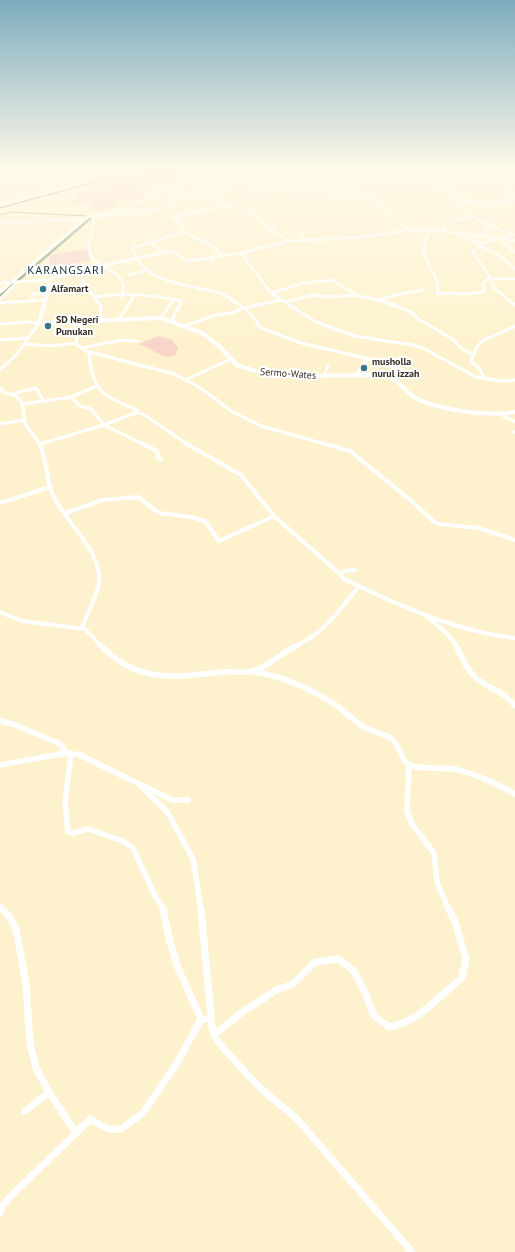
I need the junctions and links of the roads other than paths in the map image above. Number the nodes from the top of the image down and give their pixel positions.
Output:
1 (75, 227) edge
2 (94, 227) edge
3 (184, 227) edge
4 (405, 227) edge
5 (445, 227) edge
6 (493, 227) edge
7 (494, 227) edge
8 (268, 228) edge
9 (408, 230) junction
10 (430, 230) junction
11 (444, 231) junction
12 (183, 232) junction
13 (301, 233) dead end
14 (458, 234) junction
15 (514, 235) edge
16 (478, 236) junction
17 (502, 239) junction
18 (304, 240) junction
19 (289, 241) junction
20 (152, 242) junction
21 (515, 242) edge
22 (481, 245) junction
23 (515, 252) edge
24 (162, 253) junction
25 (241, 253) junction
26 (220, 255) junction
27 (136, 257) junction
28 (211, 257) junction
29 (124, 260) junction
30 (214, 262) dead end
31 (129, 264) dead end
32 (104, 266) junction
33 (50, 268) dead end
34 (515, 269) edge
35 (148, 270) junction
36 (77, 272) junction
37 (129, 275) dead end
38 (54, 277) junction
39 (491, 278) junction
40 (515, 279) edge
41 (48, 281) junction
42 (14, 282) junction
43 (0, 283) edge
44 (424, 290) dead end
45 (0, 292) edge
46 (122, 293) junction
47 (136, 293) junction
48 (271, 293) junction
49 (48, 294) junction
50 (356, 295) junction
51 (32, 297) dead end
52 (95, 297) junction
53 (122, 297) dead end
54 (0, 299) edge
55 (46, 300) junction
56 (173, 300) junction
57 (281, 300) junction
58 (379, 300) junction
59 (285, 302) junction
60 (0, 303) edge
61 (515, 305) edge
62 (244, 308) junction
63 (161, 318) junction
64 (119, 319) junction
65 (100, 320) junction
66 (74, 321) junction
67 (171, 321) junction
68 (39, 323) junction
69 (0, 324) edge
70 (185, 326) junction
71 (515, 326) edge
72 (28, 338) junction
73 (0, 340) edge
74 (138, 340) dead end
75 (76, 343) junction
76 (25, 344) junction
77 (81, 348) junction
78 (89, 353) junction
79 (473, 356) junction
80 (231, 359) junction
81 (369, 359) junction
82 (328, 366) dead end
83 (0, 370) edge
84 (356, 374) junction
85 (324, 376) junction
86 (187, 379) junction
87 (398, 379) junction
88 (485, 380) junction
89 (515, 380) edge
90 (97, 386) junction
91 (0, 388) edge
92 (1, 393) edge
93 (11, 394) junction
94 (71, 397) junction
95 (43, 400) junction
96 (23, 404) junction
97 (137, 412) junction
98 (515, 412) edge
99 (500, 414) junction
100 (24, 420) junction
101 (515, 422) edge
102 (0, 424) edge
103 (104, 424) junction
104 (40, 444) junction
105 (161, 459) dead end
106 (50, 487) junction
107 (0, 503) edge
108 (64, 514) junction
109 (274, 516) junction
110 (515, 540) edge
111 (355, 570) dead end
112 (340, 574) junction
113 (359, 586) junction
114 (0, 612) edge
115 (424, 615) junction
116 (82, 628) junction
117 (515, 638) edge
118 (252, 672) junction
119 (515, 706) edge
120 (0, 721) edge
121 (68, 753) junction
122 (409, 764) junction
123 (0, 765) edge
124 (138, 783) junction
125 (515, 794) edge
126 (188, 800) dead end
127 (0, 906) edge
128 (201, 1019) junction
129 (212, 1019) junction
130 (214, 1034) junction
131 (49, 1092) junction
132 (25, 1111) dead end
133 (76, 1133) junction
134 (0, 1213) edge
135 (412, 1252) edge

1 - 42 street
2 - 32 street
3 - 12 street
4 - 9 street
5 - 11 street
6 - 16 street
7 - 15 street
8 - 19 street
9 - 10 street
9 - 18 street
10 - 11 street
10 - 39 street
11 - 14 street
12 - 20 street
12 - 26 street
13 - 18 street
14 - 16 street
14 - 22 street
15 - 17 street
16 - 17 street
17 - 21 street
17 - 22 street
17 - 23 street
18 - 19 street
19 - 25 street
20 - 24 street
20 - 27 street
22 - 34 street
22 - 39 street
24 - 27 street
24 - 28 street
25 - 26 street
25 - 48 street
26 - 28 street
27 - 29 street
27 - 35 street
28 - 30 street
29 - 31 street
29 - 32 street
32 - 36 street
32 - 46 street
33 - 38 street
35 - 37 street
35 - 62 street
36 - 38 street
36 - 52 street
38 - 41 street
39 - 40 street
39 - 61 street
41 - 42 main road
41 - 49 main road
42 - 43 main road
42 - 45 street
42 - 54 street
44 - 58 street
46 - 47 street
46 - 52 street
46 - 53 street
47 - 56 street
47 - 64 street
48 - 50 street
48 - 57 street
49 - 51 street
49 - 55 main road
50 - 58 street
50 - 59 street
52 - 65 street
55 - 60 street
55 - 68 main road
56 - 63 street
56 - 67 street
57 - 59 street
57 - 62 street
58 - 79 street
59 - 88 street
62 - 70 street
62 - 81 street
63 - 64 main road, Sermo-Wates
63 - 67 main road, Sermo-Wates
64 - 65 main road, Sermo-Wates
65 - 66 main road, Sermo-Wates
66 - 68 main road, Sermo-Wates
66 - 75 street
67 - 70 main road, Sermo-Wates
68 - 69 street
68 - 72 street
70 - 80 main road, Sermo-Wates
71 - 79 street
72 - 73 street
72 - 76 street
74 - 77 street
75 - 76 street
75 - 77 street
76 - 83 street
77 - 78 street
78 - 86 street
78 - 90 street
79 - 88 street
80 - 85 main road, Sermo-Wates
80 - 86 street
81 - 84 street
81 - 87 street
82 - 85 street
84 - 85 main road, Sermo-Wates
84 - 87 main road, Sermo-Wates
86 - 110 street
87 - 99 main road
88 - 89 street
90 - 94 street
90 - 97 street
91 - 92 street
92 - 93 street
93 - 95 street
93 - 96 street
94 - 95 street
94 - 103 street
95 - 96 street
96 - 100 street
97 - 103 street
97 - 109 street
98 - 99 main road
99 - 101 street
100 - 102 street
100 - 104 street
103 - 104 street
103 - 105 street
104 - 106 street
106 - 107 street
106 - 108 street
108 - 109 street
108 - 116 street
109 - 112 street
111 - 112 street
112 - 113 street
113 - 115 street
113 - 118 street
114 - 116 street
115 - 117 street
115 - 119 street
116 - 118 street
118 - 122 street
120 - 121 street
121 - 123 street
121 - 124 street
121 - 128 street
122 - 125 street
122 - 130 street
124 - 126 street
124 - 129 street
127 - 131 street
128 - 129 street
128 - 133 street
129 - 130 street
130 - 135 street
131 - 132 street
131 - 133 street
133 - 134 street

